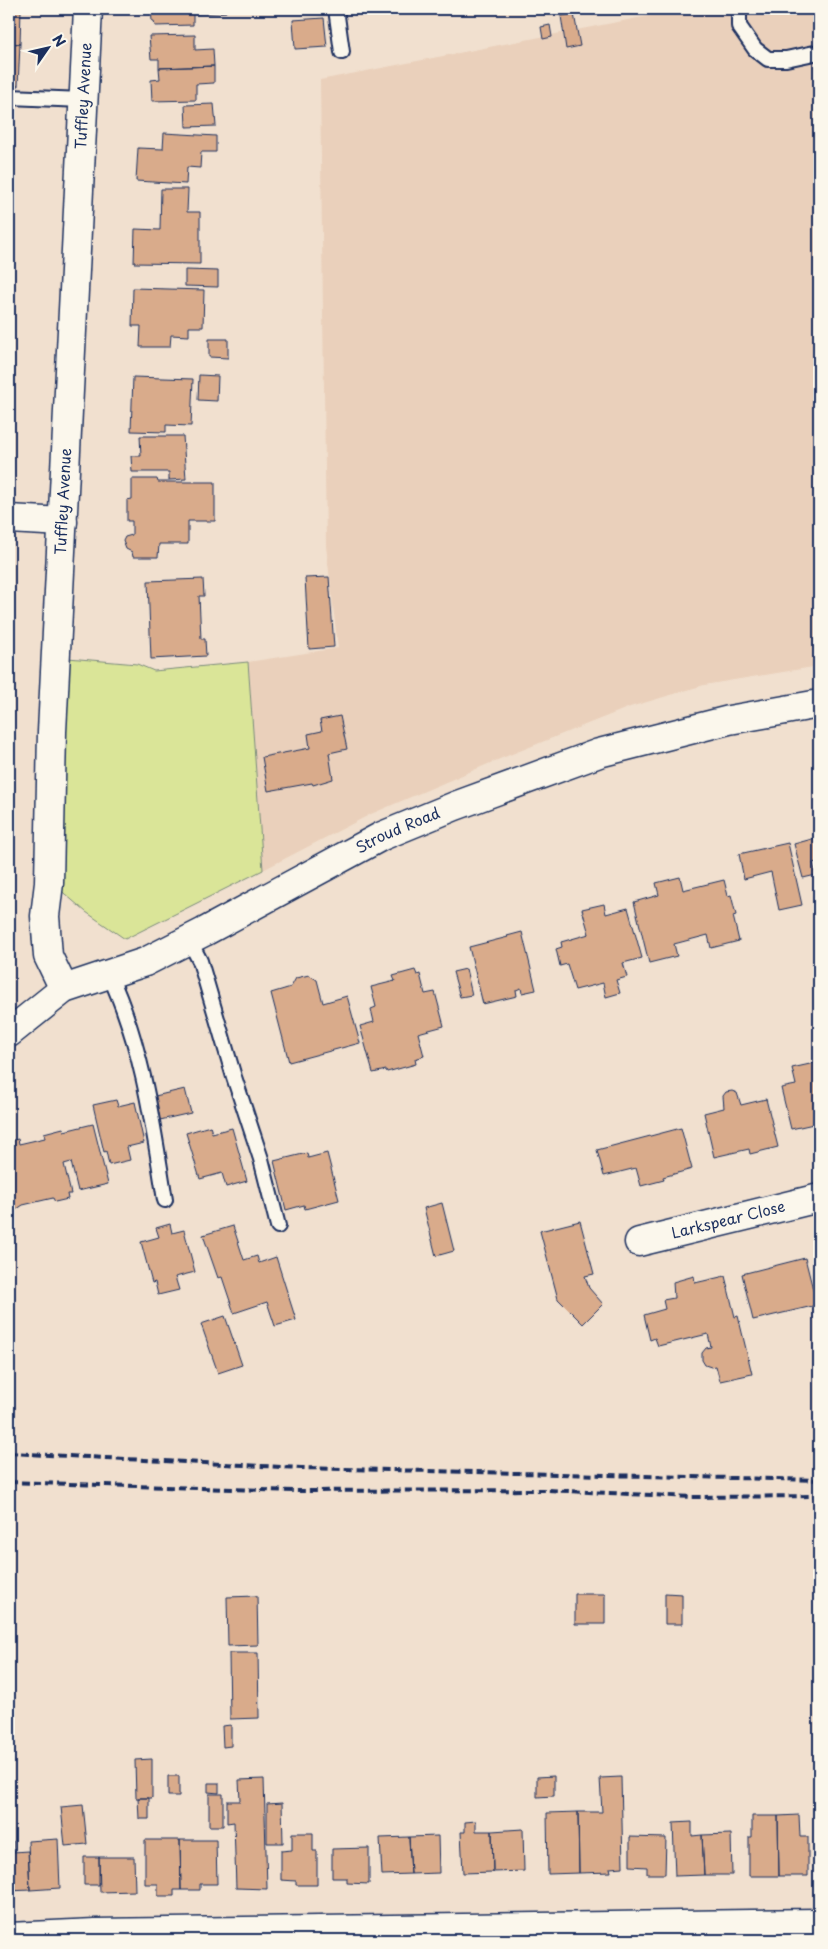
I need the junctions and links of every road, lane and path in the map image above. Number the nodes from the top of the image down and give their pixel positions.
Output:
1 (88, 9) edge
2 (336, 9) edge
3 (739, 9) edge
4 (342, 52) dead end
5 (819, 52) edge
6 (9, 97) edge
7 (83, 100) junction
8 (9, 519) edge
9 (63, 522) junction
10 (819, 704) edge
11 (189, 940) junction
12 (109, 974) junction
13 (64, 989) junction
14 (9, 1033) edge
15 (819, 1198) edge
16 (165, 1200) dead end
17 (278, 1226) dead end
18 (639, 1242) dead end
19 (815, 1929) edge
20 (95, 1937) edge
21 (9, 1938) edge

1 - 7 street, Tuffley Avenue
2 - 4 lane
3 - 5 lane
6 - 7 lane
7 - 9 street, Tuffley Avenue
8 - 9 street
9 - 13 street, Tuffley Avenue
10 - 11 street, Stroud Road
11 - 12 street, Stroud Road
11 - 17 lane
12 - 13 street, Stroud Road
12 - 16 lane
13 - 14 street, Stroud Road
15 - 18 street, Larkspear Close
19 - 20 street
20 - 21 street

